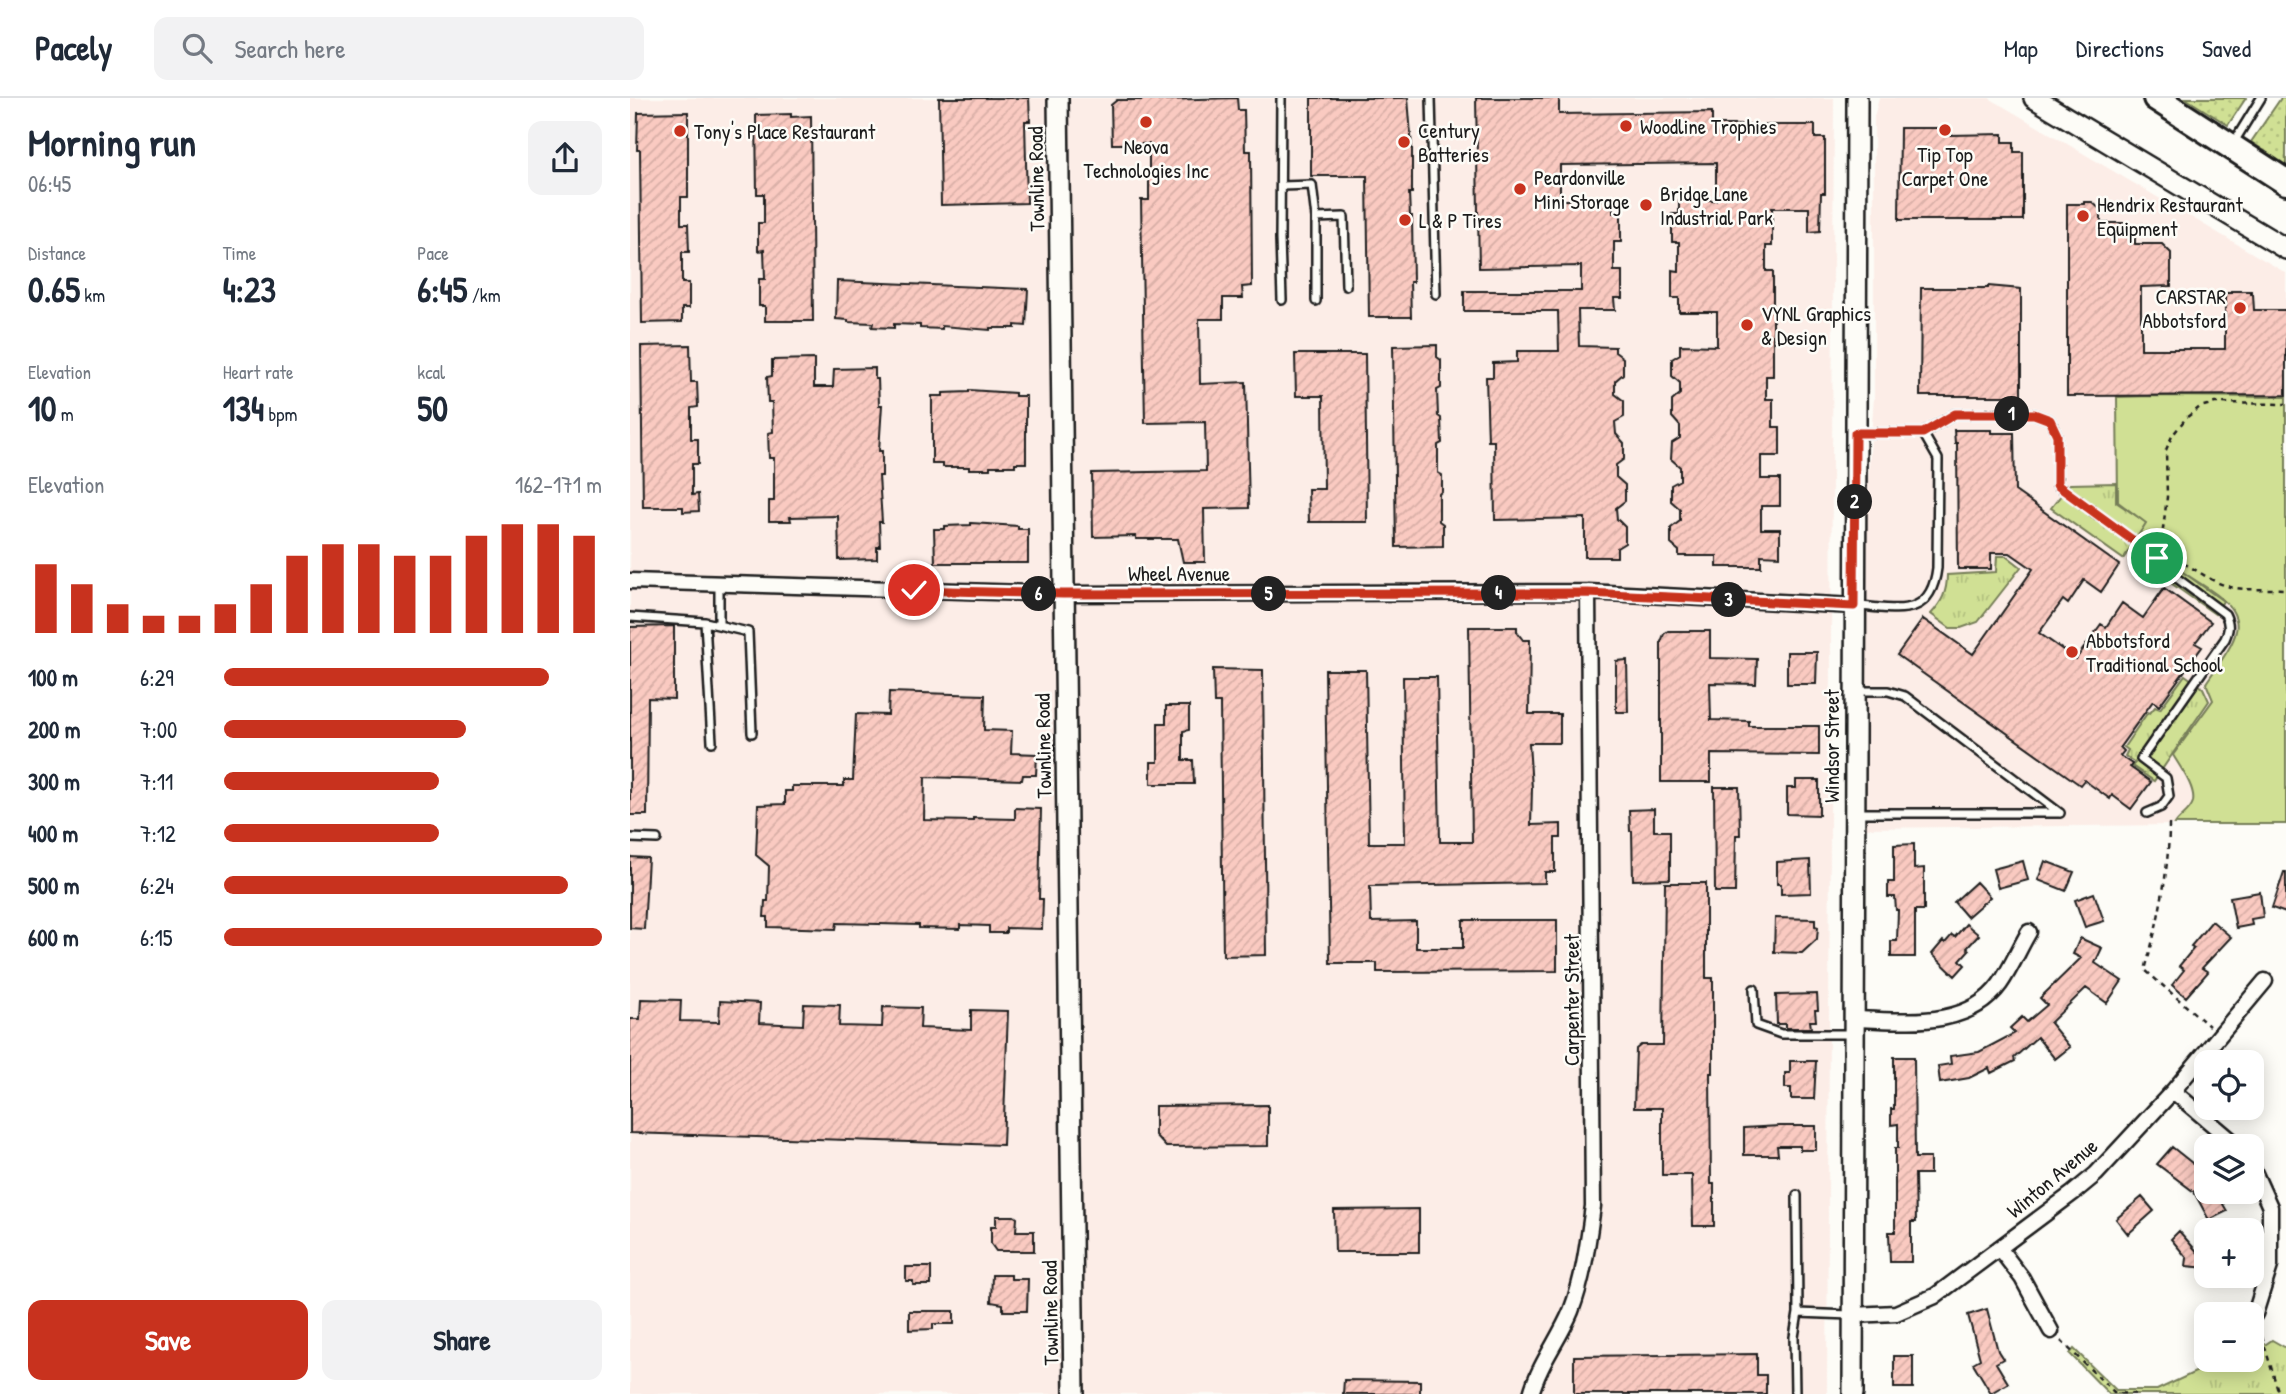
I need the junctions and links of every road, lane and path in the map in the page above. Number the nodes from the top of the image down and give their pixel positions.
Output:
1 (1058, 98) edge
2 (1281, 98) edge
3 (1431, 98) edge
4 (2034, 98) edge
5 (2156, 98) edge
6 (2261, 98) edge
7 (1858, 101) edge
8 (2232, 145) junction
9 (2286, 182) edge
10 (1281, 186) junction
11 (1316, 218) junction
12 (2286, 249) edge
13 (1346, 286) dead end
14 (1436, 295) dead end
15 (1282, 300) dead end
16 (1316, 301) dead end
17 (2286, 404) edge
18 (1855, 433) junction
19 (1923, 433) junction
20 (2165, 551) dead end
21 (2174, 559) dead end
22 (630, 581) edge
23 (719, 584) junction
24 (2286, 589) edge
25 (1588, 593) junction
26 (1063, 594) junction
27 (1854, 606) junction
28 (630, 617) edge
29 (705, 622) junction
30 (719, 625) junction
31 (1854, 691) junction
32 (751, 733) dead end
33 (712, 742) dead end
34 (1854, 813) junction
35 (2147, 813) dead end
36 (2169, 824) dead end
37 (630, 838) edge
38 (657, 839) dead end
39 (2029, 932) dead end
40 (2265, 981) dead end
41 (1754, 989) dead end
42 (1854, 1027) junction
43 (2220, 1035) junction
44 (2173, 1091) junction
45 (2224, 1134) edge
46 (2264, 1194) edge
47 (1797, 1195) dead end
48 (1999, 1248) junction
49 (2259, 1302) edge
50 (1798, 1312) junction
51 (1853, 1315) junction
52 (2051, 1331) joint
53 (2264, 1344) edge
54 (2278, 1391) dead end
55 (1074, 1394) edge
56 (1531, 1394) edge
57 (1795, 1394) edge
58 (1853, 1394) edge
59 (2140, 1394) edge

1 - 26 street, Townline Road
2 - 10 lane
3 - 14 lane
4 - 12 street
5 - 8 highway
6 - 8 lane
7 - 18 street, Windsor Street
8 - 9 highway
10 - 11 lane
10 - 15 lane
11 - 13 lane
11 - 16 lane
17 - 20 path
18 - 19 lane
18 - 27 street, Windsor Street
19 - 27 lane
19 - 35 lane
21 - 24 path
22 - 23 street, Wheel Avenue
23 - 26 street, Wheel Avenue
23 - 30 lane
25 - 26 street, Wheel Avenue
25 - 27 street, Wheel Avenue
25 - 56 street, Carpenter Street
26 - 55 street, Townline Road
27 - 31 street, Windsor Street
28 - 29 lane
29 - 30 lane
29 - 33 lane
30 - 32 lane
31 - 34 street, Windsor Street
31 - 34 lane
34 - 42 street, Windsor Street
36 - 43 path
37 - 38 lane
39 - 42 street
40 - 43 street, Winton Avenue
41 - 42 lane
42 - 51 street, Windsor Street
43 - 44 street, Winton Avenue
44 - 45 street
44 - 48 street, Winton Avenue
46 - 49 street
47 - 50 lane
48 - 51 street, Winton Avenue
48 - 52 street
50 - 51 lane
50 - 57 lane
51 - 58 street, Windsor Street
52 - 59 path
53 - 54 path

